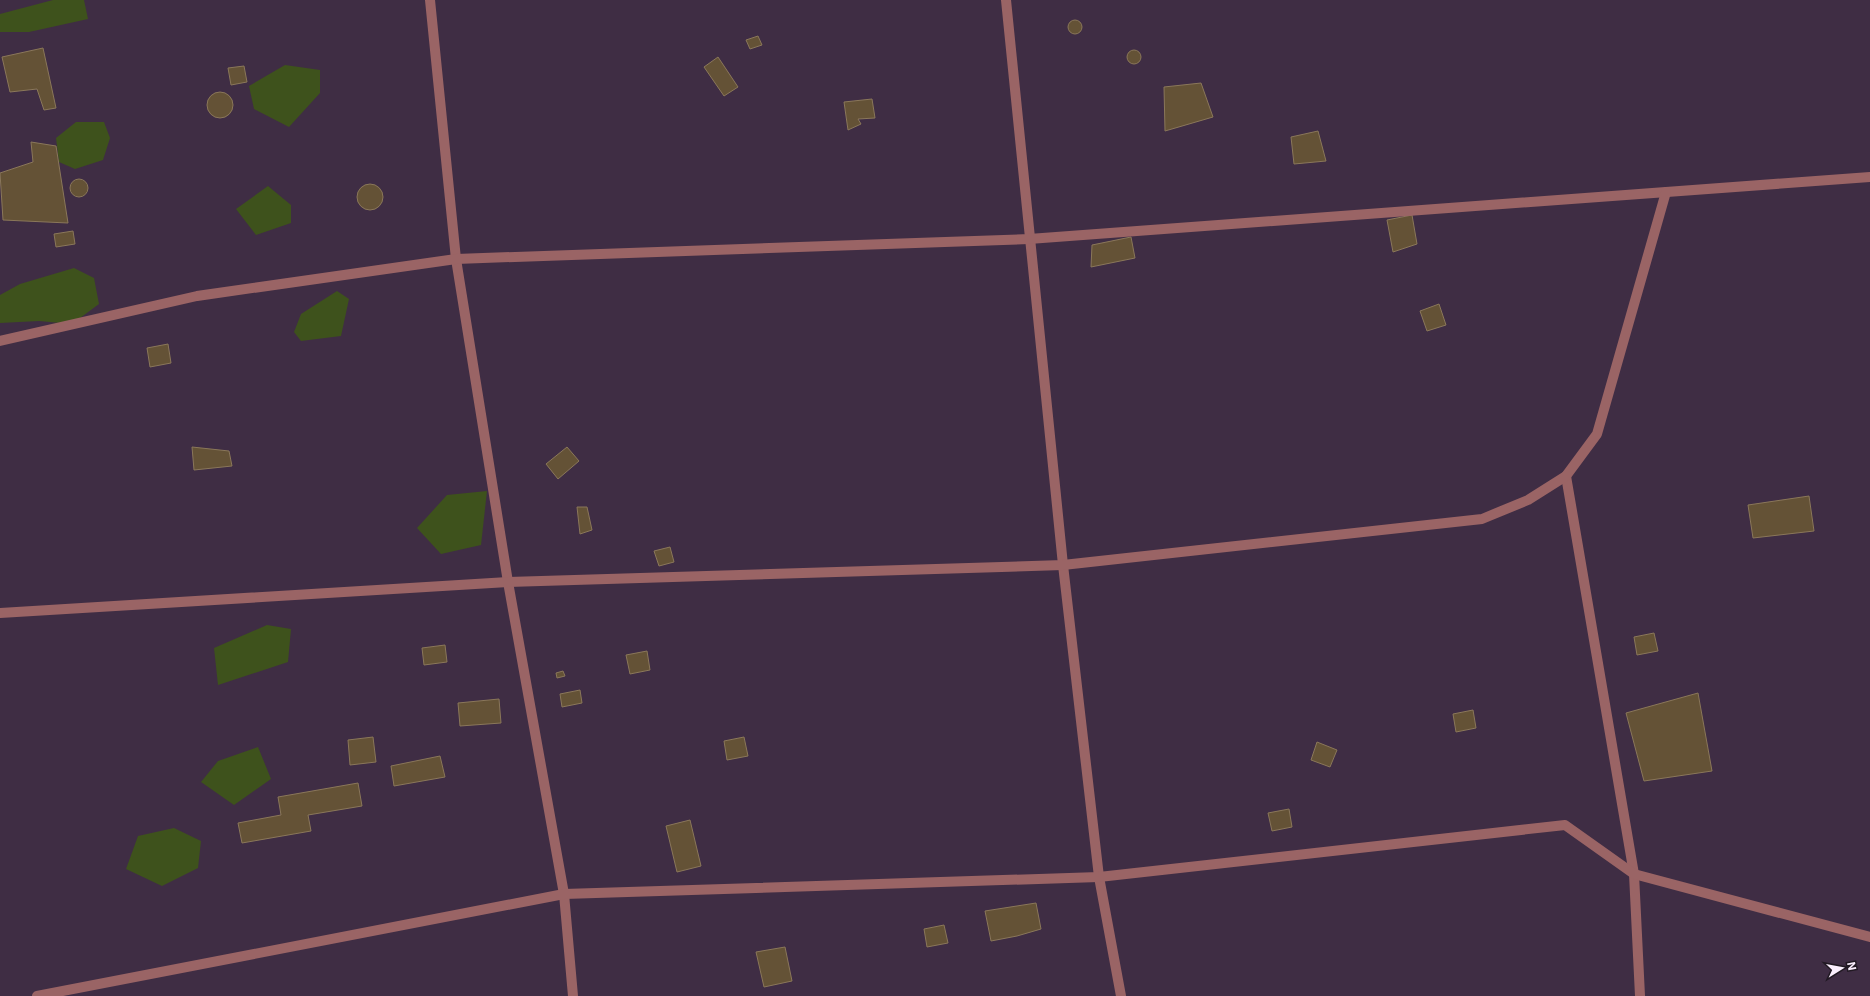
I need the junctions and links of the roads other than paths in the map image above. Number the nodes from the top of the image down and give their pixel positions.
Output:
1 (430, 0) edge
2 (1006, 0) edge
3 (1870, 177) edge
4 (1666, 192) junction
5 (1029, 239) junction
6 (456, 259) junction
7 (0, 341) edge
8 (1566, 476) junction
9 (1063, 565) junction
10 (508, 582) junction
11 (0, 613) edge
12 (1634, 874) junction
13 (1099, 877) junction
14 (564, 894) junction
15 (1870, 937) edge
16 (37, 996) edge
17 (573, 996) edge
18 (1121, 996) edge
19 (1640, 996) edge

1 - 6 street
2 - 5 street
3 - 4 street
4 - 5 street
4 - 8 street
5 - 6 street
5 - 9 street
6 - 7 street
6 - 10 street
8 - 9 street
8 - 12 street
9 - 10 street
9 - 13 street
10 - 11 street
10 - 14 street
12 - 13 street
12 - 15 street
12 - 19 street
13 - 14 street
13 - 18 street
14 - 16 street
14 - 17 street

